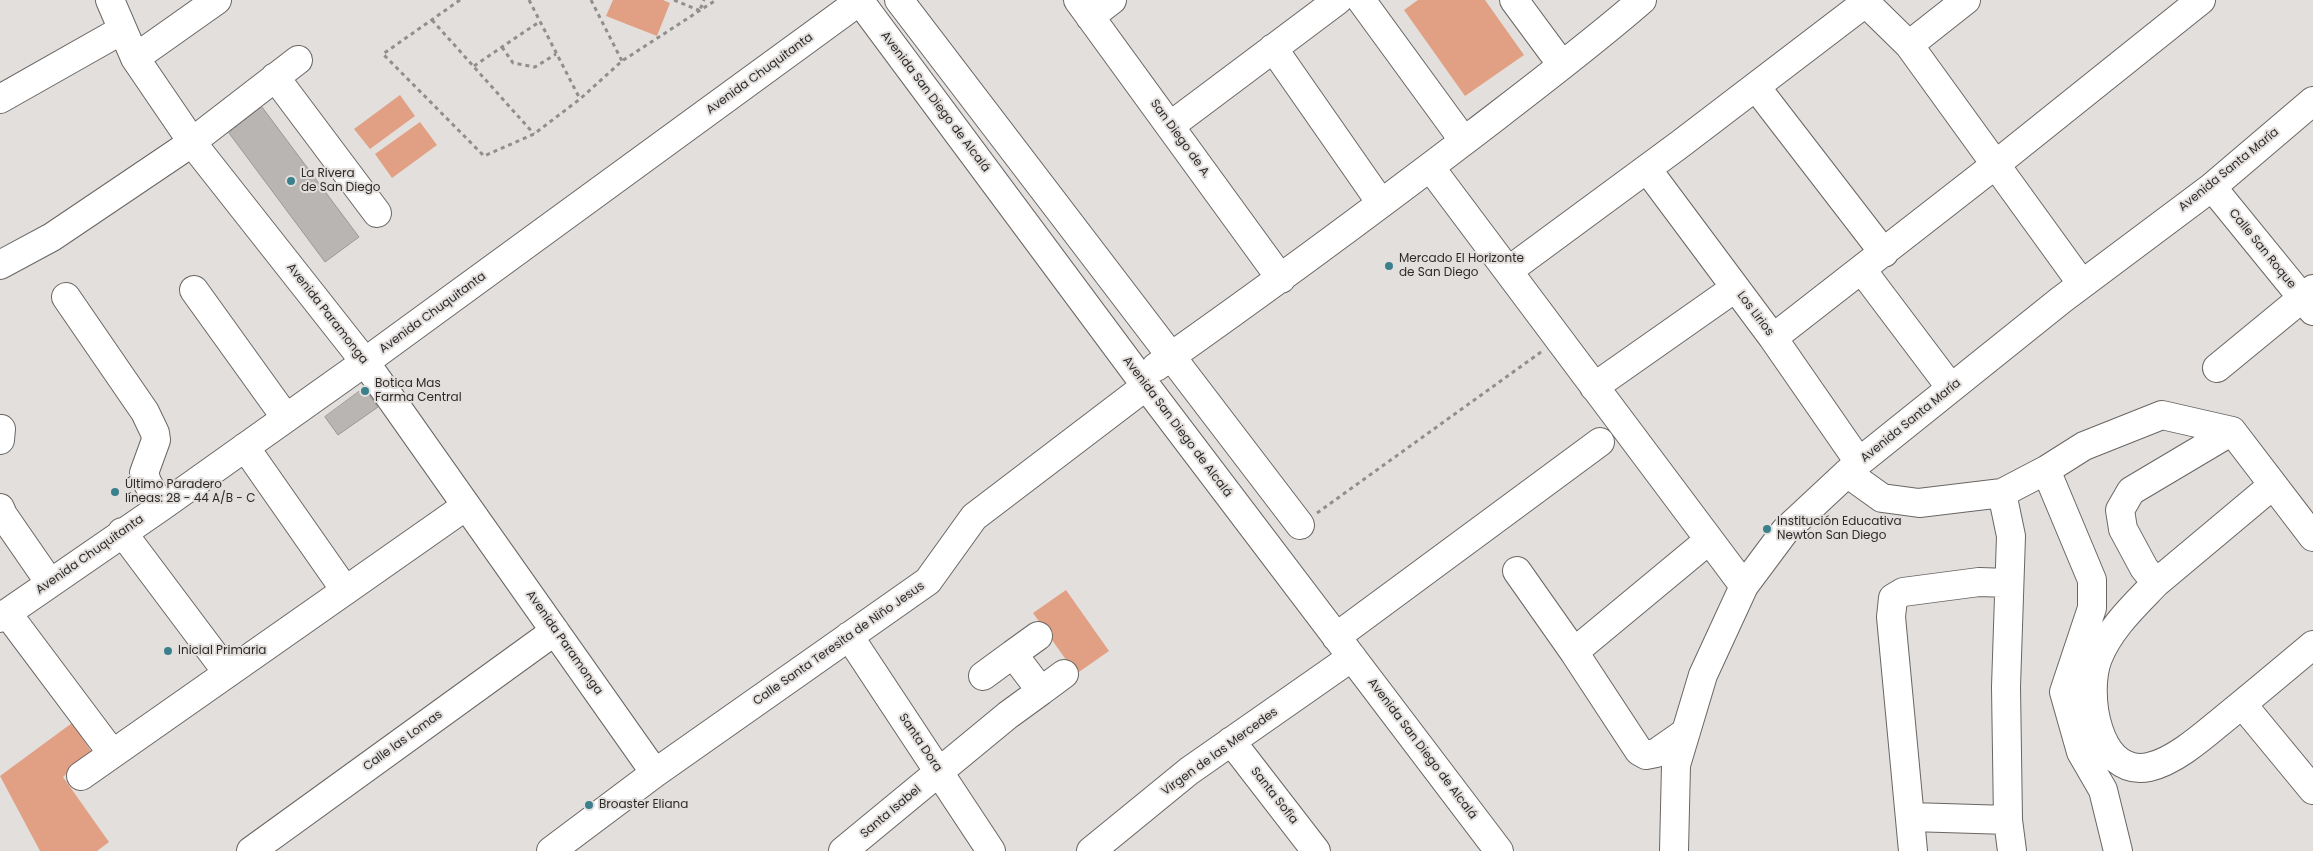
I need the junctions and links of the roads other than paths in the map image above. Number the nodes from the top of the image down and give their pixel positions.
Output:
1 (110, 0) edge
2 (217, 0) edge
3 (860, 0) edge
4 (899, 0) edge
5 (1112, 0) edge
6 (1338, 0) edge
7 (1361, 0) edge
8 (1514, 0) edge
9 (1642, 0) edge
10 (1966, 0) edge
11 (2201, 0) edge
12 (1864, 2) edge
13 (1084, 8) edge
14 (122, 30) junction
15 (1909, 45) junction
16 (1273, 48) junction
17 (135, 58) junction
18 (298, 60) dead end
19 (1562, 65) junction
20 (275, 78) junction
21 (1756, 87) junction
22 (0, 99) edge
23 (2313, 100) edge
24 (1170, 126) junction
25 (192, 141) junction
26 (1464, 141) junction
27 (1995, 165) junction
28 (1430, 167) junction
29 (1647, 169) junction
30 (2212, 187) junction
31 (1381, 203) junction
32 (377, 213) dead end
33 (1884, 253) junction
34 (0, 265) edge
35 (1862, 270) junction
36 (1508, 272) junction
37 (1281, 279) junction
38 (2082, 284) junction
39 (1735, 288) junction
40 (194, 290) dead end
41 (66, 297) dead end
42 (2309, 299) edge
43 (1773, 338) junction
44 (1170, 357) junction
45 (365, 362) junction
46 (2217, 368) dead end
47 (1143, 382) junction
48 (1594, 387) junction
49 (1951, 388) junction
50 (286, 418) junction
51 (2232, 431) junction
52 (1234, 440) junction
53 (1600, 442) dead end
54 (245, 446) junction
55 (1205, 464) junction
56 (1853, 468) junction
57 (2046, 470) junction
58 (2273, 485) junction
59 (2002, 492) junction
60 (466, 506) junction
61 (161, 507) junction
62 (0, 508) edge
63 (1300, 525) road end
64 (122, 532) junction
65 (2313, 537) edge
66 (1709, 540) junction
67 (1517, 571) dead end
68 (2009, 582) junction
69 (50, 583) junction
70 (2156, 583) junction
71 (1744, 586) junction
72 (346, 590) junction
73 (3, 616) edge
74 (555, 631) junction
75 (849, 636) junction
76 (1038, 636) dead end
77 (2313, 645) edge
78 (1344, 647) junction
79 (1574, 652) junction
80 (1013, 654) junction
81 (227, 672) junction
82 (1064, 674) dead end
83 (983, 676) dead end
84 (1041, 691) junction
85 (2235, 710) junction
86 (1686, 732) junction
87 (1231, 741) junction
88 (112, 753) junction
89 (939, 772) junction
90 (655, 773) junction
91 (81, 776) dead end
92 (2313, 790) edge
93 (1911, 817) junction
94 (2008, 820) junction
95 (251, 851) edge
96 (551, 851) edge
97 (843, 851) edge
98 (990, 851) edge
99 (1091, 851) edge
100 (1316, 851) edge
101 (1499, 851) edge
102 (1674, 851) edge
103 (1914, 851) edge
104 (2012, 851) edge
105 (2118, 851) edge

1 - 14 street, Avenida Paramonga
2 - 17 street
3 - 45 street, Avenida Chuquitanta
3 - 47 street, Avenida San Diego de Alcalá
4 - 44 street
5 - 13 street
6 - 16 street
7 - 26 street
8 - 19 street
9 - 19 street, Calle Santa Teresita de Niño Jesus
10 - 15 street
11 - 27 street
12 - 15 street
12 - 21 street
13 - 24 street, San Diego de A.
14 - 17 street, Avenida Paramonga
14 - 22 street
15 - 27 street
16 - 24 street
16 - 31 street
17 - 25 street, Avenida Paramonga
18 - 20 street
19 - 26 street, Calle Santa Teresita de Niño Jesus
20 - 25 street
20 - 32 street
21 - 29 street
21 - 33 street
23 - 30 street, Avenida Santa María
24 - 37 street, San Diego de A.
25 - 34 street
25 - 45 street, Avenida Paramonga
26 - 28 street, Calle Santa Teresita de Niño Jesus
27 - 33 street
27 - 38 street
28 - 31 street, Calle Santa Teresita de Niño Jesus
28 - 36 street
29 - 36 street
29 - 39 street, Los Lirios
30 - 38 street, Avenida Santa María
30 - 42 street, Calle San Roque
31 - 37 street, Calle Santa Teresita de Niño Jesus
33 - 35 street
35 - 43 street
35 - 49 street
36 - 48 street
37 - 44 street, Calle Santa Teresita de Niño Jesus
38 - 49 street, Avenida Santa María
39 - 43 street, Los Lirios
39 - 48 street
40 - 50 street
41 - 61 street
42 - 46 street
43 - 56 street, Los Lirios
44 - 47 street, Calle Santa Teresita de Niño Jesus
44 - 52 street
45 - 50 street, Avenida Chuquitanta
45 - 60 street, Avenida Paramonga
47 - 55 street, Avenida San Diego de Alcalá
47 - 75 street, Calle Santa Teresita de Niño Jesus
48 - 66 street
49 - 56 street, Avenida Santa María
50 - 54 street, Avenida Chuquitanta
51 - 57 street, Los Lirios
51 - 58 street
51 - 70 street
52 - 55 street
52 - 63 street
53 - 78 street, Virgen de las Mercedes
54 - 61 street, Avenida Chuquitanta
54 - 72 street
55 - 78 street, Avenida San Diego de Alcalá
56 - 59 street, Los Lirios
56 - 71 street, Avenida Santa María
57 - 59 street, Los Lirios
57 - 105 street
58 - 65 street
58 - 70 street
59 - 68 street
60 - 72 street
60 - 74 street, Avenida Paramonga
61 - 64 street, Avenida Chuquitanta
62 - 69 street
64 - 69 street, Avenida Chuquitanta
64 - 81 street
66 - 71 street
66 - 79 street
67 - 79 street
68 - 93 street
68 - 94 street
69 - 73 street, Avenida Chuquitanta
70 - 85 street
71 - 86 street, Avenida Santa María
72 - 81 street
73 - 88 street
74 - 90 street, Avenida Paramonga
74 - 95 street, Calle las Lomas
75 - 89 street, Santa Dora
75 - 90 street, Calle Santa Teresita de Niño Jesus
76 - 80 street
77 - 85 street
78 - 87 street, Virgen de las Mercedes
78 - 101 street, Avenida San Diego de Alcalá
79 - 86 street
80 - 83 street
80 - 84 street
81 - 88 street
82 - 84 street, Santa Isabel
84 - 89 street, Santa Isabel
85 - 92 street
86 - 102 street, Avenida Santa María
87 - 99 street, Virgen de las Mercedes
87 - 100 street, Santa Sofia
88 - 91 street
89 - 97 street, Santa Isabel
89 - 98 street, Santa Dora
90 - 96 street, Calle Santa Teresita de Niño Jesus
93 - 94 street
93 - 103 street
94 - 104 street

